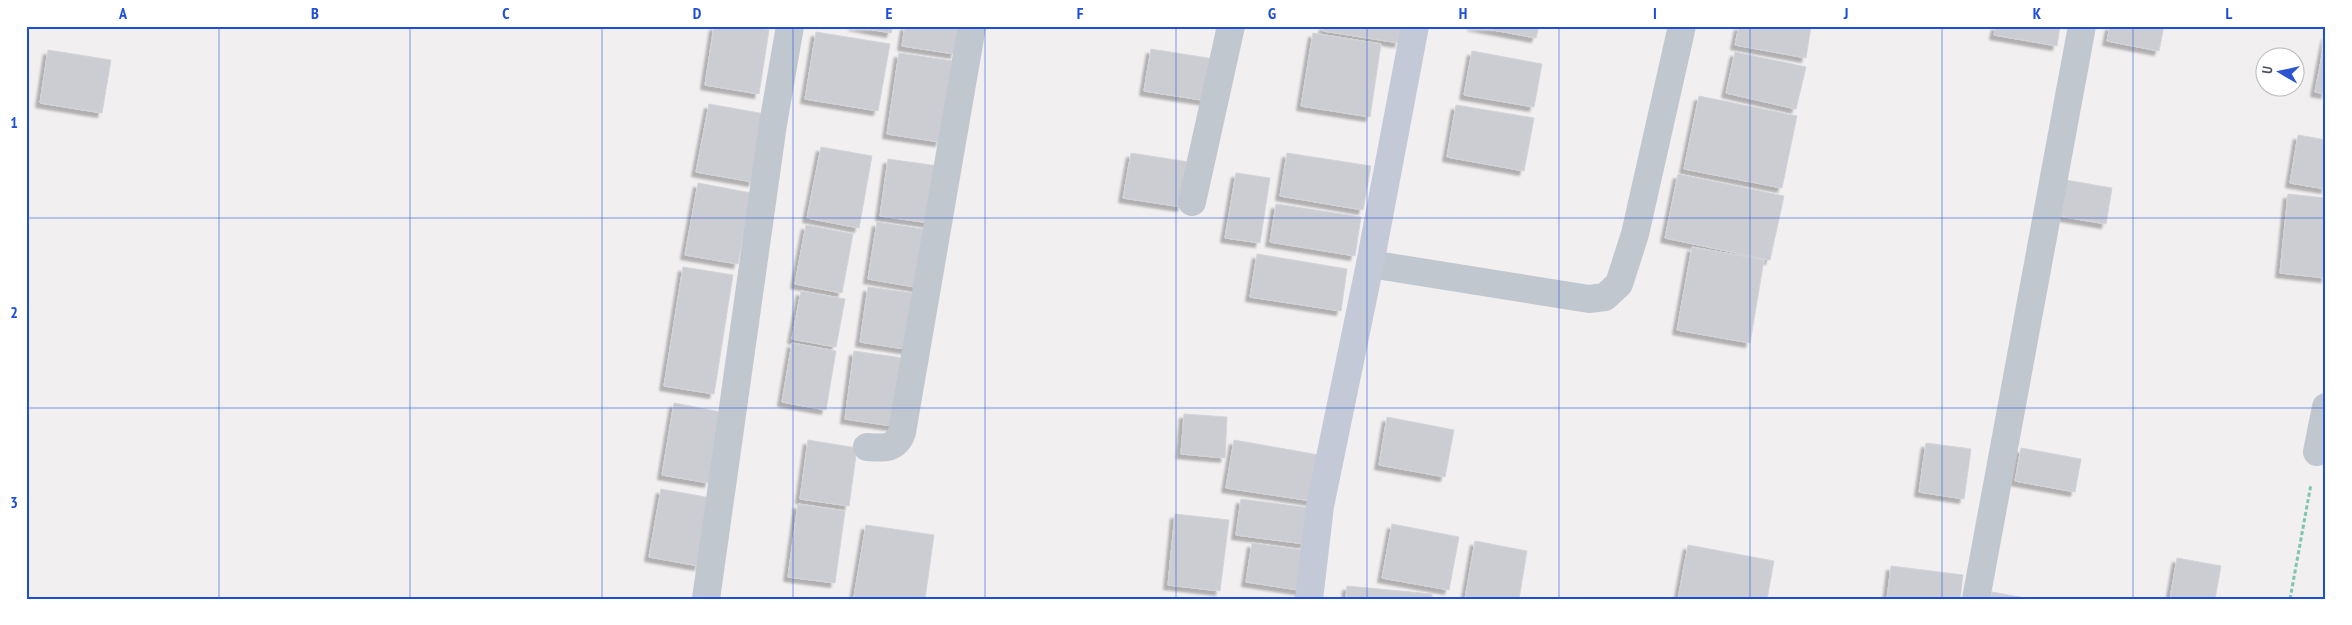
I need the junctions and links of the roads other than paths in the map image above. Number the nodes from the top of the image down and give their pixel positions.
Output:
1 (790, 26) edge
2 (972, 26) edge
3 (1231, 26) edge
4 (1415, 26) edge
5 (1682, 26) edge
6 (2082, 26) edge
7 (1192, 202) dead end
8 (1370, 264) junction
9 (2326, 407) edge
10 (867, 447) dead end
11 (2317, 452) road end
12 (706, 599) edge
13 (1309, 599) edge
14 (1976, 599) edge

1 - 12 street
2 - 10 street
3 - 7 street
4 - 8 street
5 - 8 street
6 - 14 street
8 - 13 street
9 - 11 street

